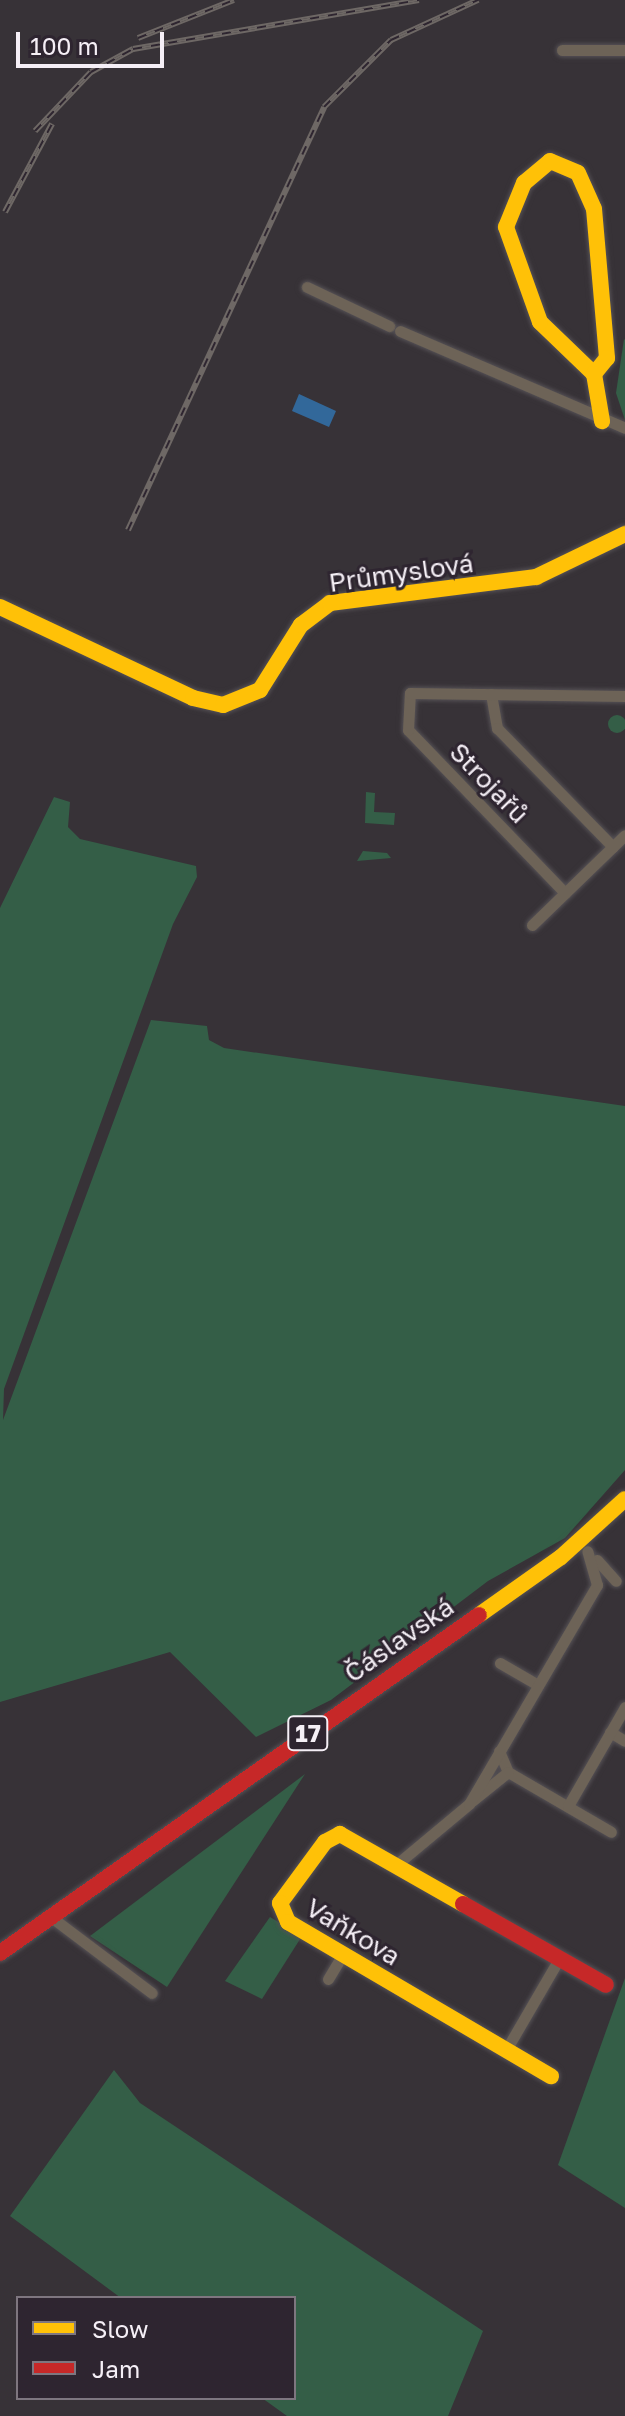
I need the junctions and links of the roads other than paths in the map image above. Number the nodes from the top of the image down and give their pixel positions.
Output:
1 (562, 50) dead end
2 (625, 50) edge
3 (307, 287) dead end
4 (594, 374) junction
5 (602, 421) junction
6 (625, 428) edge
7 (625, 534) edge
8 (0, 607) edge
9 (491, 694) junction
10 (625, 696) edge
11 (625, 835) edge
12 (613, 847) junction
13 (565, 893) junction
14 (532, 925) dead end
15 (625, 1499) edge
16 (584, 1547) junction
17 (620, 1583) edge
18 (597, 1585) junction
19 (500, 1663) dead end
20 (538, 1685) junction
21 (625, 1707) edge
22 (610, 1732) junction
23 (625, 1741) edge
24 (499, 1751) junction
25 (508, 1772) junction
26 (469, 1804) junction
27 (568, 1806) junction
28 (611, 1832) dead end
29 (397, 1864) junction
30 (51, 1917) junction
31 (0, 1953) edge
32 (343, 1954) junction
33 (559, 1959) junction
34 (328, 1979) dead end
35 (606, 1985) dead end
36 (152, 1993) dead end
37 (506, 2050) junction
38 (551, 2076) dead end

1 - 2 street
3 - 5 street
4 - 4 street
4 - 5 street
5 - 6 street
7 - 8 street, Průmyslová
9 - 10 street
9 - 12 street, Strojařů
9 - 13 street, Strojařů
11 - 12 street
12 - 13 street
13 - 14 street
15 - 16 street, Čáslavská / 17
16 - 17 street
16 - 18 street
16 - 30 street, Čáslavská / 17
17 - 18 street
18 - 20 street
19 - 20 street
20 - 24 street
21 - 22 street
22 - 23 street
22 - 27 street
24 - 25 street
24 - 26 street
25 - 26 street
25 - 27 street
26 - 29 street
27 - 28 street
29 - 32 street, Vaňkova
29 - 33 street, Vaňkova
30 - 31 street, Čáslavská / 17
30 - 36 street
32 - 34 street
32 - 37 street, Vaňkova
33 - 35 street, Vaňkova
33 - 37 street
37 - 38 street, Vaňkova

